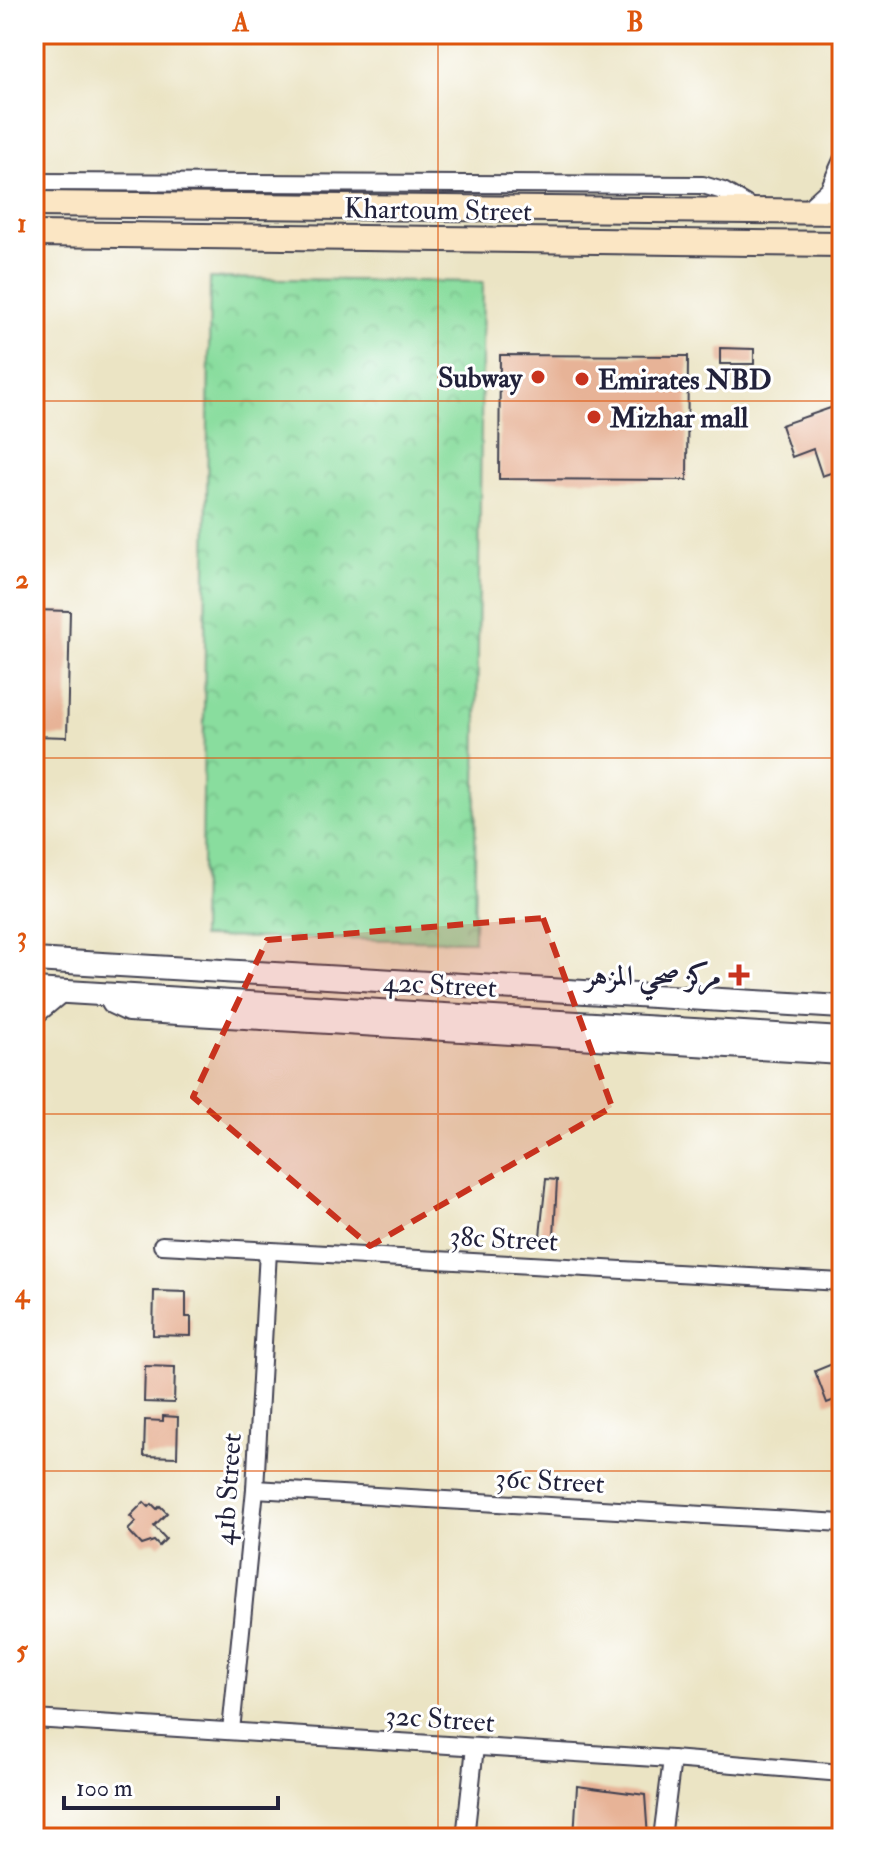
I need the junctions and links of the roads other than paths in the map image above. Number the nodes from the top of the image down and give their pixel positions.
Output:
1 (842, 160) edge
2 (34, 182) edge
3 (34, 204) edge
4 (805, 211) junction
5 (763, 212) junction
6 (842, 212) edge
7 (34, 234) edge
8 (842, 244) edge
9 (34, 960) edge
10 (34, 990) edge
11 (64, 992) junction
12 (105, 994) junction
13 (842, 1007) edge
14 (34, 1017) edge
15 (842, 1039) edge
16 (842, 1056) edge
17 (162, 1245) dead end
18 (268, 1251) junction
19 (842, 1282) edge
20 (255, 1489) junction
21 (842, 1523) edge
22 (34, 1719) edge
23 (231, 1731) junction
24 (475, 1747) junction
25 (672, 1759) junction
26 (842, 1773) edge
27 (465, 1838) edge
28 (662, 1838) edge

1 - 4 street
2 - 5 street
3 - 5 main road, Khartoum Street
4 - 5 main road, Khartoum Street
4 - 6 main road, Khartoum Street
7 - 8 main road, Khartoum Street
9 - 13 street, 42c Street
10 - 11 street, 42c Street
11 - 12 street, 42c Street
11 - 14 street
12 - 15 street, 42c Street
12 - 16 street
17 - 18 street, 38c Street
18 - 19 street, 38c Street
18 - 20 street, 41b Street
20 - 21 street, 36c Street
20 - 23 street, 41b Street
22 - 23 street, 32c Street
23 - 24 street, 32c Street
24 - 25 street, 32c Street
24 - 27 street
25 - 26 street, 32c Street
25 - 28 street

